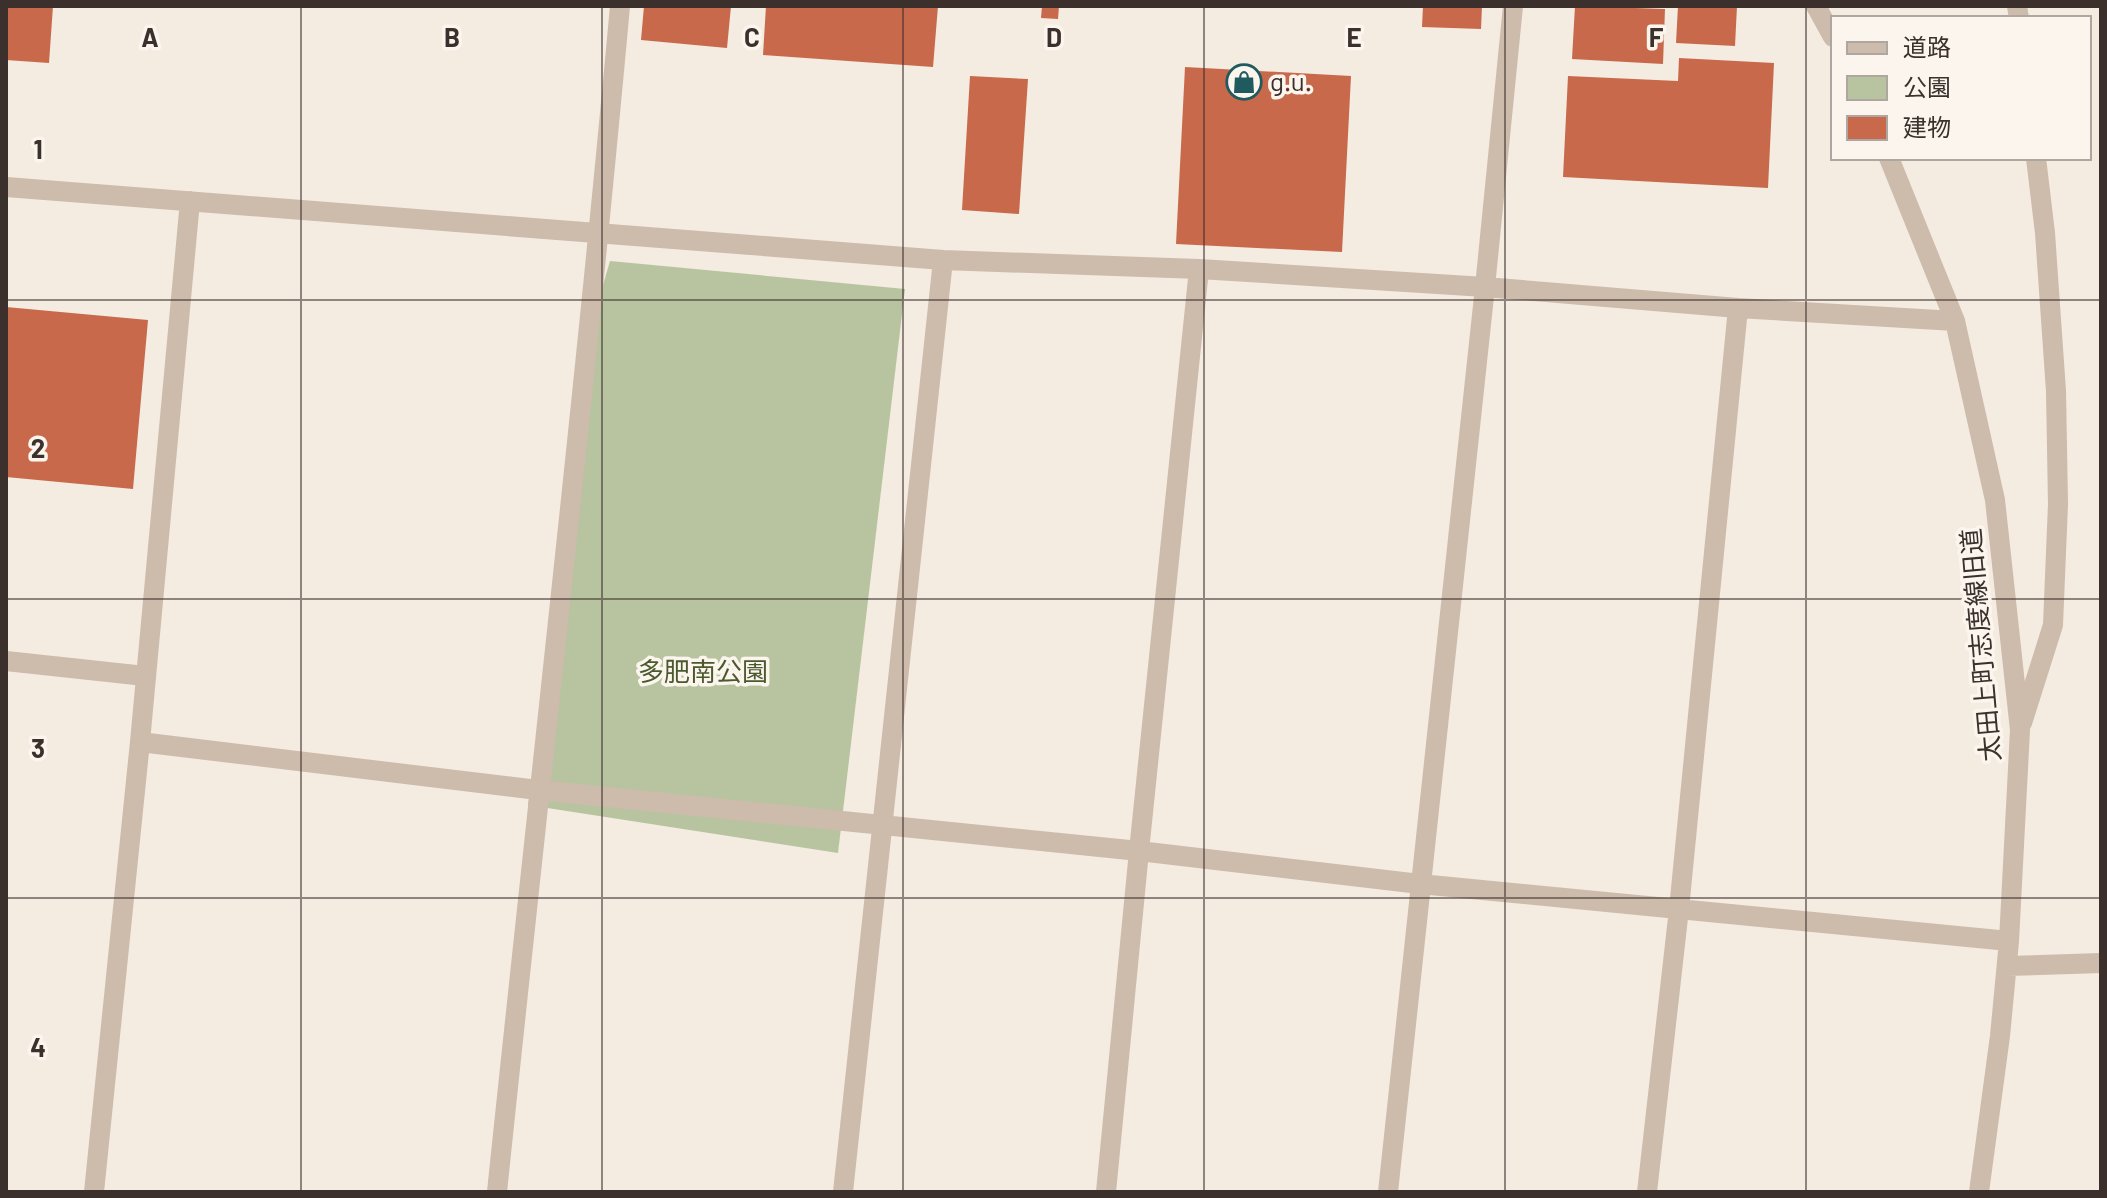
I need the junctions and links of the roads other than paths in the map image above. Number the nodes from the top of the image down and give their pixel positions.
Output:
1 (620, 6) edge
2 (1513, 6) edge
3 (1816, 6) edge
4 (1831, 33) edge
5 (1890, 160) edge
6 (2036, 160) edge
7 (6, 187) edge
8 (190, 201) junction
9 (599, 234) junction
10 (943, 260) junction
11 (1199, 269) junction
12 (1485, 287) junction
13 (1738, 308) junction
14 (1955, 321) junction
15 (6, 661) edge
16 (145, 676) junction
17 (2020, 730) junction
18 (140, 742) junction
19 (538, 790) junction
20 (881, 825) junction
21 (1139, 851) junction
22 (1420, 884) junction
23 (1679, 909) junction
24 (2009, 941) junction
25 (2101, 963) edge
26 (2007, 966) junction
27 (94, 1192) edge
28 (497, 1192) edge
29 (843, 1192) edge
30 (1106, 1192) edge
31 (1388, 1192) edge
32 (1647, 1192) edge
33 (1979, 1192) edge

1 - 9 street
2 - 12 street
3 - 4 street
5 - 14 street, 太田上町志度線旧道
6 - 17 street
7 - 8 street
8 - 9 street
8 - 16 street
9 - 10 street
9 - 19 street
10 - 11 street
10 - 20 street
11 - 12 street
11 - 21 street
12 - 13 street
12 - 22 street
13 - 14 street
13 - 23 street
14 - 17 street, 太田上町志度線旧道
15 - 16 street
16 - 18 street
17 - 24 street, 太田上町志度線旧道
18 - 19 street
18 - 27 street
19 - 20 street
19 - 28 street
20 - 21 street
20 - 29 street
21 - 22 street
21 - 30 street
22 - 23 street
22 - 31 street
23 - 24 street
23 - 32 street
24 - 26 street, 太田上町志度線旧道
25 - 26 street
26 - 33 street, 太田上町志度線旧道

